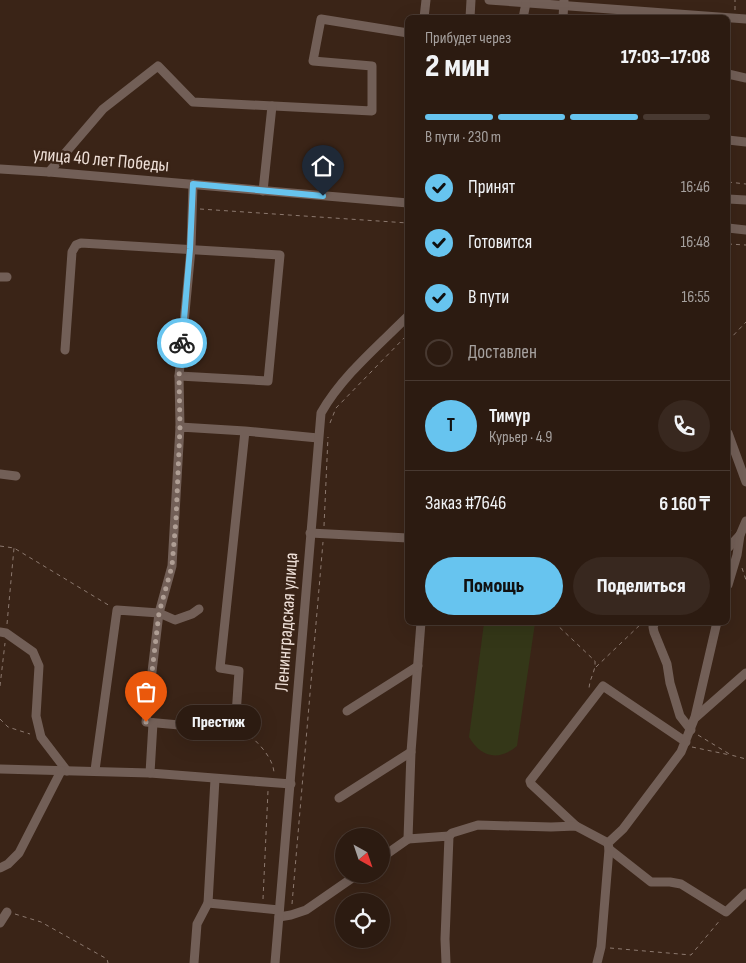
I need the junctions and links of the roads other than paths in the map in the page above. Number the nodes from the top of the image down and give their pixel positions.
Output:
1 (426, 0) edge
2 (471, 0) edge
3 (489, 0) edge
4 (526, 3) junction
5 (564, 3) edge
6 (639, 14) edge
7 (424, 15) edge
8 (470, 15) edge
9 (524, 15) edge
10 (667, 15) edge
11 (730, 18) edge
12 (746, 19) edge
13 (405, 32) edge
14 (730, 74) edge
15 (746, 78) edge
16 (272, 106) junction
17 (730, 140) edge
18 (746, 142) edge
19 (0, 169) edge
20 (49, 172) junction
21 (193, 184) junction
22 (263, 191) junction
23 (730, 199) edge
24 (746, 200) edge
25 (405, 203) edge
26 (730, 228) edge
27 (746, 230) edge
28 (190, 249) junction
29 (405, 319) edge
30 (65, 350) dead end
31 (179, 376) junction
32 (180, 427) junction
33 (245, 431) junction
34 (318, 438) junction
35 (730, 438) edge
36 (0, 474) edge
37 (16, 476) dead end
38 (746, 482) edge
39 (746, 521) edge
40 (310, 533) junction
41 (740, 535) junction
42 (405, 538) edge
43 (730, 546) edge
44 (730, 578) edge
45 (199, 609) dead end
46 (159, 613) junction
47 (421, 625) edge
48 (654, 625) edge
49 (716, 625) edge
50 (3, 632) edge
51 (418, 666) junction
52 (746, 673) edge
53 (347, 711) dead end
54 (696, 717) junction
55 (154, 723) junction
56 (691, 730) junction
57 (685, 744) junction
58 (411, 752) junction
59 (0, 768) edge
60 (95, 770) junction
61 (64, 771) junction
62 (150, 773) junction
63 (215, 779) junction
64 (291, 784) junction
65 (339, 798) dead end
66 (576, 826) junction
67 (449, 836) junction
68 (408, 839) junction
69 (608, 846) junction
70 (390, 852) edge
71 (0, 868) edge
72 (345, 883) edge
73 (746, 893) edge
74 (208, 903) junction
75 (8, 912) road end
76 (279, 913) junction
77 (0, 923) edge
78 (194, 963) edge
79 (275, 963) edge
80 (446, 963) edge
81 (597, 963) edge

1 - 7 street
2 - 8 street
3 - 4 street
4 - 5 street
4 - 9 street
5 - 6 street
6 - 10 street
11 - 12 street
13 - 16 street
14 - 15 street
16 - 20 street
16 - 22 street
17 - 18 street
19 - 20 street, улица 40 лет Победы
20 - 21 street, улица 40 лет Победы
21 - 22 street, улица 40 лет Победы
21 - 28 street
22 - 25 street, улица 40 лет Победы
23 - 24 street
26 - 27 street
28 - 30 street
28 - 31 street
28 - 31 street
29 - 34 street, Ленинградская улица
31 - 32 street
32 - 33 street
32 - 46 street
33 - 34 street
33 - 55 street
34 - 40 street, Ленинградская улица
35 - 38 street
36 - 37 street
39 - 41 street
40 - 42 street
40 - 64 street, Ленинградская улица
41 - 43 street
41 - 44 street
45 - 46 street
46 - 55 street
46 - 60 street
47 - 51 street
48 - 56 street
49 - 54 street
50 - 61 street
51 - 53 street
51 - 58 street
52 - 54 street
54 - 56 street
55 - 62 street
56 - 57 street
57 - 66 street
57 - 69 street
58 - 65 street
58 - 68 street
59 - 61 street
60 - 61 street
60 - 62 street
61 - 71 street
62 - 63 street
63 - 64 street
63 - 74 street
64 - 76 street, Ленинградская улица
66 - 67 street
66 - 69 street
67 - 68 street
67 - 80 street
68 - 70 street
69 - 73 street
69 - 81 street
72 - 76 street
74 - 76 street
74 - 78 street
75 - 77 street
76 - 79 street, Ленинградская улица

